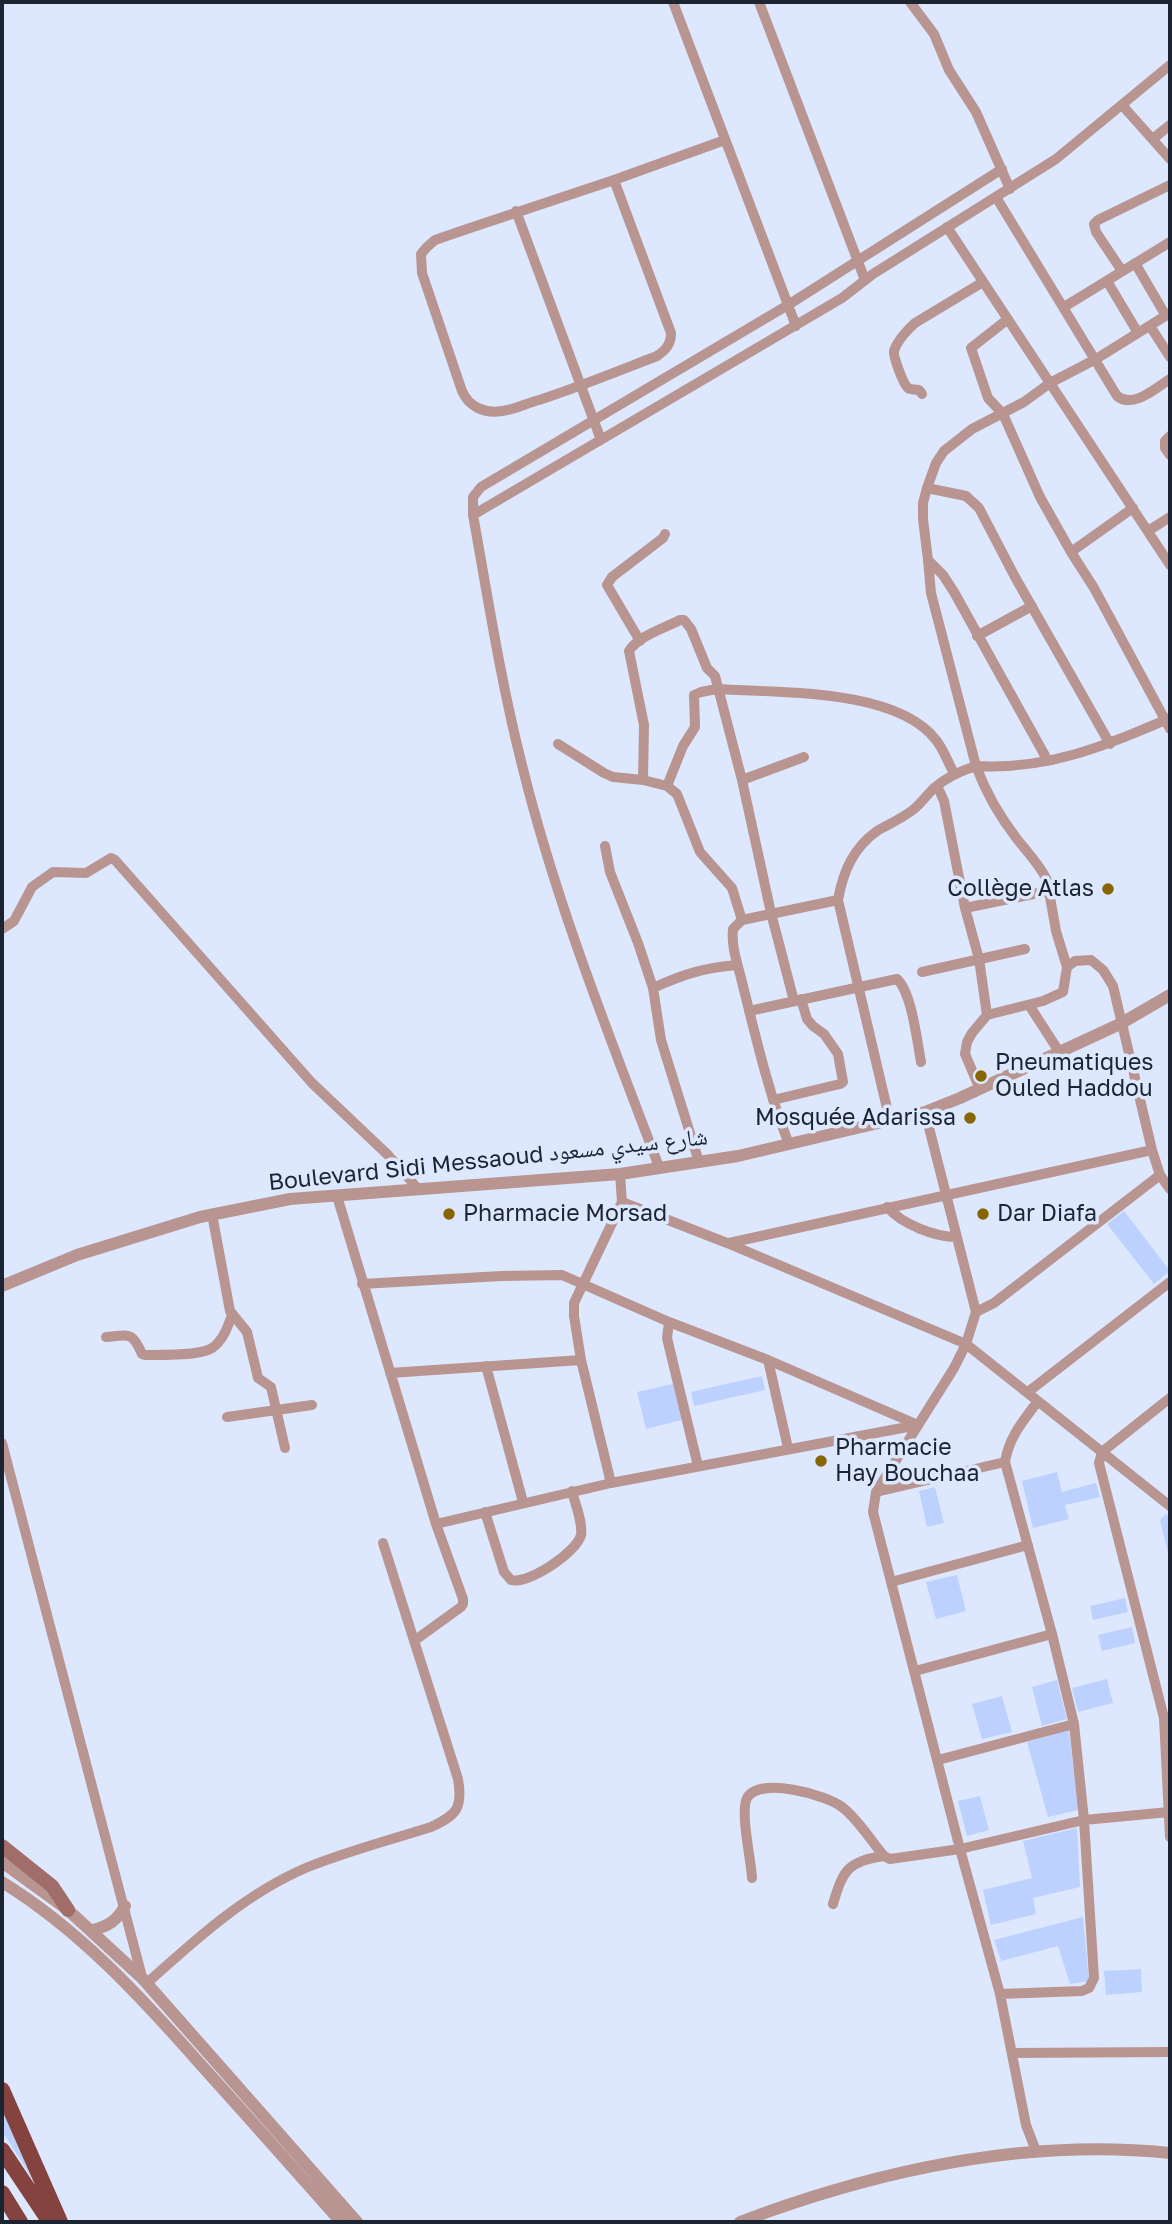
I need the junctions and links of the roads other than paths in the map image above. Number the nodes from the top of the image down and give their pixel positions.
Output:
1 (673, 2) edge
2 (759, 2) edge
3 (910, 2) edge
4 (1170, 65) edge
5 (1122, 105) junction
6 (1170, 125) edge
7 (1154, 138) junction
8 (724, 140) junction
9 (1170, 159) edge
10 (1002, 169) junction
11 (614, 180) junction
12 (1170, 185) edge
13 (1010, 189) junction
14 (996, 197) junction
15 (516, 211) junction
16 (947, 228) junction
17 (1170, 242) edge
18 (858, 262) junction
19 (1135, 263) junction
20 (1122, 271) junction
21 (865, 280) junction
22 (1107, 281) junction
23 (983, 282) junction
24 (788, 305) junction
25 (1064, 307) junction
26 (1168, 315) edge
27 (1008, 319) junction
28 (796, 326) junction
29 (1150, 326) junction
30 (1138, 333) junction
31 (1170, 356) edge
32 (1096, 359) junction
33 (1170, 379) edge
34 (1050, 383) junction
35 (580, 386) junction
36 (922, 394) dead end
37 (1003, 414) junction
38 (593, 421) junction
39 (1170, 436) edge
40 (601, 440) junction
41 (1170, 455) edge
42 (927, 488) junction
43 (1133, 509) junction
44 (473, 515) junction
45 (1170, 517) edge
46 (1148, 531) junction
47 (665, 534) dead end
48 (1071, 552) junction
49 (928, 560) junction
50 (1170, 565) edge
51 (1032, 606) junction
52 (977, 636) junction
53 (640, 641) junction
54 (717, 689) junction
55 (1169, 722) edge
56 (558, 744) dead end
57 (1110, 744) junction
58 (804, 757) dead end
59 (1048, 761) junction
60 (976, 766) junction
61 (954, 773) junction
62 (643, 780) junction
63 (742, 780) junction
64 (667, 786) junction
65 (934, 788) junction
66 (605, 846) dead end
67 (1048, 891) junction
68 (838, 900) junction
69 (965, 908) junction
70 (771, 913) junction
71 (742, 920) junction
72 (2, 929) edge
73 (1025, 949) dead end
74 (979, 959) junction
75 (737, 965) junction
76 (1067, 967) junction
77 (922, 972) dead end
78 (858, 986) junction
79 (653, 988) junction
80 (1170, 995) edge
81 (798, 1000) junction
82 (1029, 1005) junction
83 (748, 1011) junction
84 (987, 1015) junction
85 (1120, 1024) junction
86 (1060, 1053) junction
87 (921, 1062) dead end
88 (979, 1089) junction
89 (773, 1100) junction
90 (925, 1112) junction
91 (890, 1121) junction
92 (789, 1144) junction
93 (1152, 1150) junction
94 (699, 1162) junction
95 (659, 1167) junction
96 (620, 1174) junction
97 (1160, 1175) junction
98 (1170, 1189) edge
99 (419, 1190) junction
100 (946, 1194) junction
101 (337, 1196) junction
102 (622, 1202) junction
103 (887, 1207) junction
104 (212, 1214) junction
105 (957, 1237) junction
106 (727, 1243) junction
107 (1170, 1282) edge
108 (582, 1283) junction
109 (362, 1284) junction
110 (2, 1286) edge
111 (976, 1312) junction
112 (232, 1315) junction
113 (668, 1322) junction
114 (106, 1337) dead end
115 (965, 1344) junction
116 (581, 1360) junction
117 (768, 1360) junction
118 (486, 1366) junction
119 (390, 1373) junction
120 (1028, 1392) junction
121 (1170, 1398) edge
122 (1038, 1401) junction
123 (312, 1405) dead end
124 (276, 1409) junction
125 (227, 1417) dead end
126 (918, 1425) junction
127 (2, 1443) edge
128 (285, 1448) dead end
129 (788, 1448) junction
130 (1102, 1452) junction
131 (1005, 1462) junction
132 (698, 1466) junction
133 (611, 1483) junction
134 (572, 1491) junction
135 (876, 1492) junction
136 (523, 1502) junction
137 (1170, 1506) edge
138 (485, 1512) junction
139 (436, 1524) junction
140 (383, 1543) dead end
141 (1028, 1545) junction
142 (891, 1582) junction
143 (1052, 1634) junction
144 (414, 1641) junction
145 (915, 1671) junction
146 (1073, 1724) junction
147 (938, 1760) junction
148 (1169, 1760) edge
149 (1169, 1812) edge
150 (1084, 1820) junction
151 (1170, 1837) edge
152 (2, 1846) edge
153 (960, 1849) junction
154 (884, 1856) junction
155 (2, 1862) edge
156 (752, 1878) dead end
157 (2, 1882) edge
158 (833, 1904) dead end
159 (125, 1906) junction
160 (68, 1910) junction
161 (93, 1930) junction
162 (145, 1980) junction
163 (1000, 1994) junction
164 (1170, 2052) edge
165 (1012, 2053) junction
166 (2, 2090) edge
167 (2, 2150) edge
168 (1036, 2151) junction
169 (1170, 2153) edge
170 (2, 2193) edge
171 (2, 2207) edge
172 (18, 2222) edge
173 (50, 2222) edge
174 (60, 2222) edge
175 (341, 2222) edge
176 (357, 2222) edge
177 (740, 2222) edge

1 - 8 street
2 - 18 street
3 - 10 street
4 - 5 street
5 - 7 street
5 - 13 street
6 - 7 street
7 - 9 street
8 - 11 street
8 - 24 street
10 - 13 street
10 - 18 street
11 - 15 street
11 - 35 street
12 - 20 street
13 - 14 street
14 - 16 street
14 - 25 street
15 - 35 street
15 - 35 street
16 - 21 street
16 - 23 street
17 - 19 street
18 - 21 street
18 - 24 street
19 - 20 street
19 - 26 street
20 - 22 street
21 - 28 street
22 - 25 street
22 - 30 street
23 - 27 street
23 - 36 street
24 - 28 street
24 - 38 street
25 - 32 street
26 - 29 street
27 - 34 street
27 - 37 street
28 - 40 street
29 - 30 street
29 - 31 street
30 - 32 street
32 - 33 street
32 - 34 street
34 - 37 street
34 - 43 street
35 - 38 street
37 - 42 street
37 - 48 street
38 - 40 street
38 - 44 street
39 - 41 street
40 - 44 street
42 - 49 street
42 - 51 street
43 - 46 street
43 - 48 street
44 - 95 street
45 - 46 street
46 - 50 street
47 - 53 street
48 - 55 street
49 - 52 street
49 - 60 street
51 - 52 street
51 - 57 street
52 - 59 street
53 - 54 street
53 - 62 street
54 - 61 street
54 - 63 street
54 - 64 street
55 - 57 street
56 - 62 street
57 - 59 street
58 - 63 street
59 - 60 street
60 - 61 street
60 - 67 street
61 - 65 street
62 - 64 street
63 - 70 street
64 - 71 street
65 - 68 street
65 - 69 street
66 - 79 street
67 - 69 street
67 - 76 street
68 - 70 street
68 - 78 street
69 - 74 street
70 - 71 street
70 - 81 street
71 - 75 street
72 - 99 street
73 - 74 street
74 - 77 street
74 - 84 street
75 - 79 street
75 - 83 street
76 - 82 street
76 - 85 street
78 - 81 street
78 - 87 street
78 - 91 street
79 - 94 street
80 - 85 street, Boulevard Sidi Messaoud شارع سيدي مسعود
81 - 83 street
81 - 89 street
82 - 84 street
82 - 86 street
83 - 89 street
84 - 88 street
85 - 86 street, Boulevard Sidi Messaoud شارع سيدي مسعود
85 - 93 street
86 - 88 street, Boulevard Sidi Messaoud شارع سيدي مسعود
88 - 90 street, Boulevard Sidi Messaoud شارع سيدي مسعود
89 - 92 street
90 - 91 street, Boulevard Sidi Messaoud شارع سيدي مسعود
90 - 100 street
91 - 92 street, Boulevard Sidi Messaoud شارع سيدي مسعود
92 - 94 street, Boulevard Sidi Messaoud شارع سيدي مسعود
93 - 97 street
93 - 100 street
94 - 95 street, Boulevard Sidi Messaoud شارع سيدي مسعود
95 - 96 street, Boulevard Sidi Messaoud شارع سيدي مسعود
96 - 99 street, Boulevard Sidi Messaoud شارع سيدي مسعود
96 - 102 street
97 - 98 street
97 - 111 street
99 - 101 street, Boulevard Sidi Messaoud شارع سيدي مسعود
100 - 103 street
100 - 105 street
101 - 104 street, Boulevard Sidi Messaoud شارع سيدي مسعود
101 - 109 street
102 - 106 street
102 - 108 street
103 - 105 street
103 - 106 street
104 - 110 street, Boulevard Sidi Messaoud شارع سيدي مسعود
104 - 112 street
105 - 111 street
106 - 115 street
107 - 120 street
108 - 109 street
108 - 113 street
108 - 116 street
109 - 119 street
111 - 115 street
112 - 114 street
112 - 124 street
113 - 117 street
113 - 132 street
115 - 120 street
115 - 126 street
116 - 118 street
116 - 133 street
117 - 126 street
117 - 129 street
118 - 119 street
118 - 136 street
119 - 139 street
120 - 122 street
121 - 130 street
122 - 130 street
122 - 131 street
123 - 124 street
124 - 125 street
124 - 128 street
126 - 129 street
126 - 135 street
127 - 159 street
129 - 132 street
130 - 137 street
130 - 148 street
131 - 135 street
131 - 141 street
132 - 133 street
133 - 134 street
134 - 136 street
134 - 138 street
135 - 142 street
136 - 138 street
138 - 139 street
139 - 144 street
140 - 144 street
141 - 142 street
141 - 143 street
142 - 145 street
143 - 145 street
143 - 146 street
144 - 162 street
145 - 147 street
146 - 147 street
146 - 150 street
147 - 153 street
148 - 149 street
149 - 150 street
149 - 151 street
150 - 153 street
150 - 163 street
152 - 160 main road
153 - 154 street
153 - 163 street
154 - 156 street
154 - 158 street
155 - 160 street
157 - 175 street
159 - 161 street
159 - 162 street
160 - 161 street
161 - 162 street
162 - 176 street
163 - 165 street
164 - 165 street
165 - 168 street
166 - 174 highway
167 - 173 highway
168 - 169 street
168 - 177 street
170 - 172 highway
171 - 172 highway

